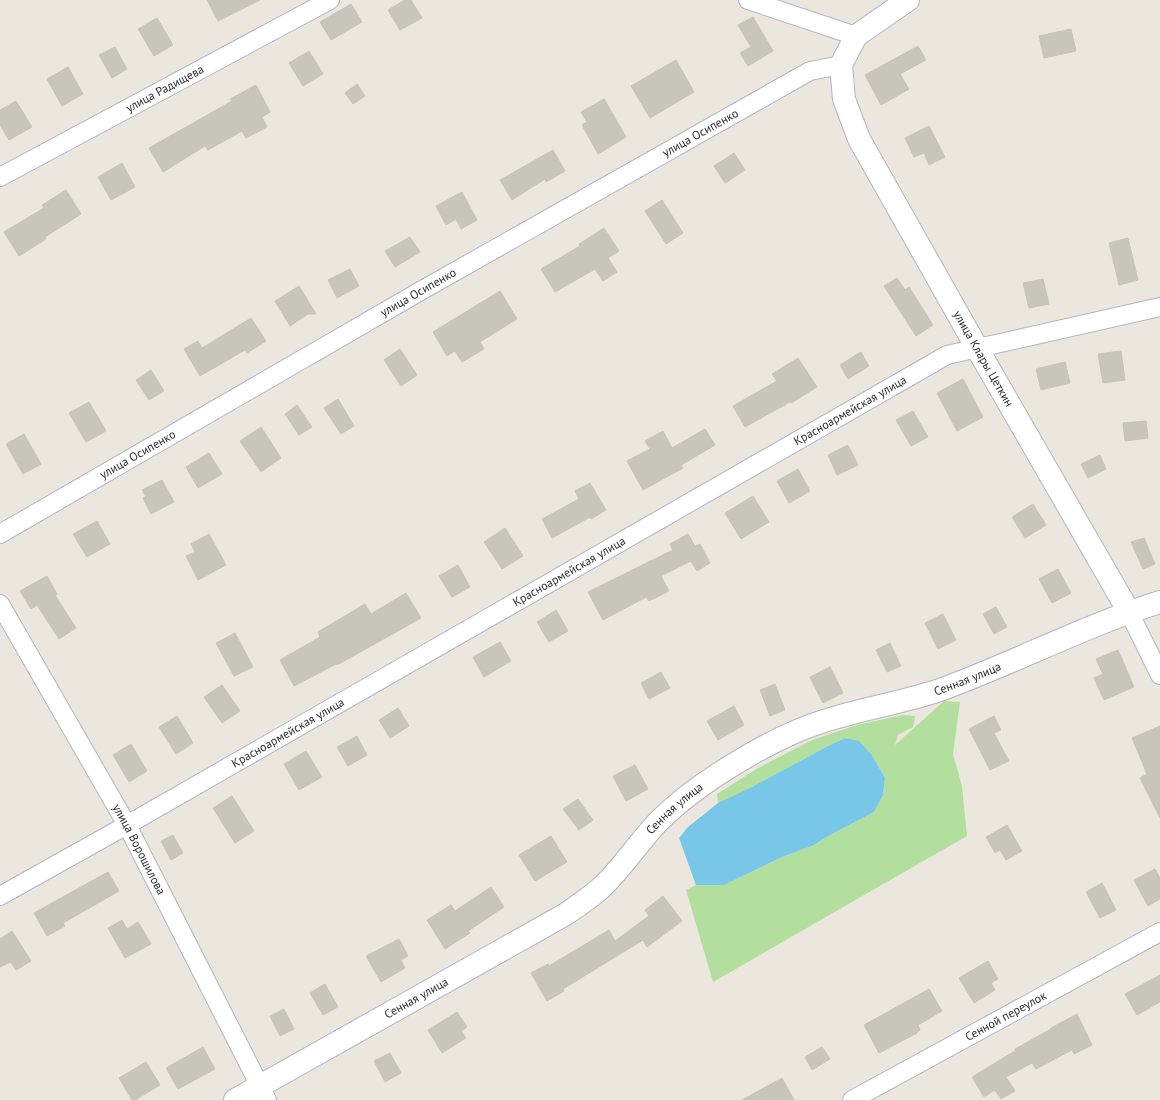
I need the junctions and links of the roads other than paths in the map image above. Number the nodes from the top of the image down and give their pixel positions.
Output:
1 (330, 0) edge
2 (748, 0) edge
3 (908, 0) edge
4 (856, 36) junction
5 (841, 65) junction
6 (0, 177) edge
7 (1160, 307) edge
8 (977, 348) junction
9 (0, 534) edge
10 (1160, 602) edge
11 (0, 604) edge
12 (1129, 612) junction
13 (1160, 675) edge
14 (127, 825) junction
15 (0, 896) edge
16 (1160, 932) edge
17 (263, 1093) edge
18 (235, 1100) edge
19 (852, 1100) edge

1 - 6 street, улица Радищева
2 - 4 street
3 - 4 street
4 - 5 street
5 - 8 street, улица Клары Цеткин
5 - 9 street, улица Осипенко
7 - 8 street, Красноармейская улица
8 - 12 street, улица Клары Цеткин
8 - 14 street, Красноармейская улица
10 - 12 street, Сенная улица
11 - 14 street, улица Ворошилова
12 - 13 street, улица Клары Цеткин
12 - 17 street, Сенная улица
14 - 15 street, Красноармейская улица
14 - 17 street, улица Ворошилова
16 - 19 street, Сенной переулок
17 - 18 street, Сенная улица

